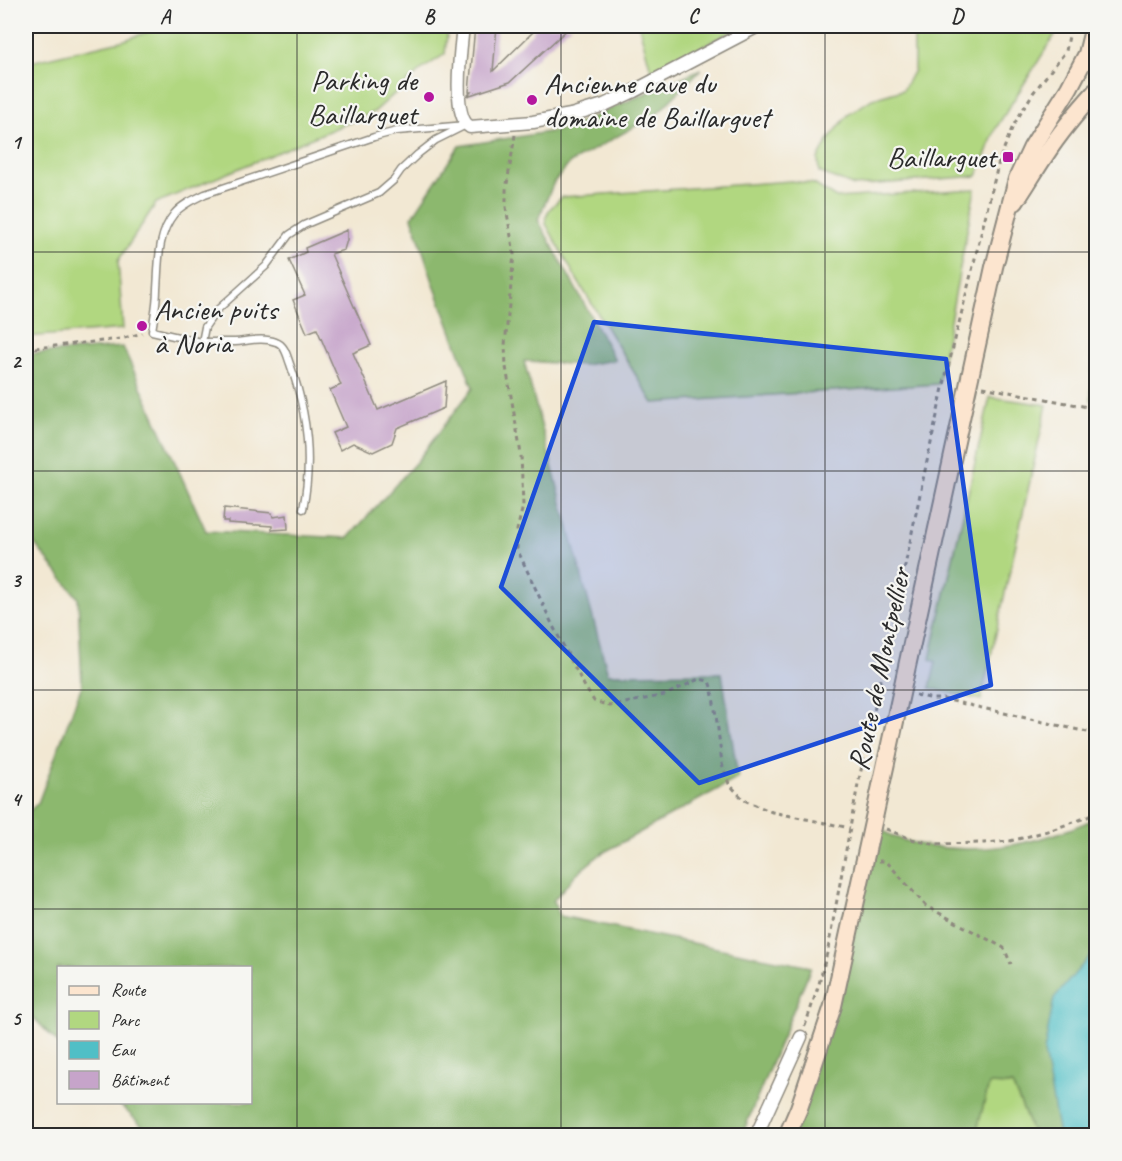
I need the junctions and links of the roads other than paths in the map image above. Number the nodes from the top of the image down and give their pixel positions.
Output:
1 (463, 26) edge
2 (758, 26) edge
3 (1094, 26) edge
4 (1096, 91) edge
5 (466, 125) junction
6 (1010, 210) junction
7 (202, 342) junction
8 (303, 509) dead end
9 (801, 1037) road end
10 (756, 1136) edge
11 (787, 1136) edge

1 - 5 street
2 - 5 street
3 - 6 main road, Route de Montpellier
4 - 6 main road, Route de Montpellier
5 - 7 lane
5 - 7 lane
6 - 11 main road, Route de Montpellier
7 - 8 lane
9 - 10 street

